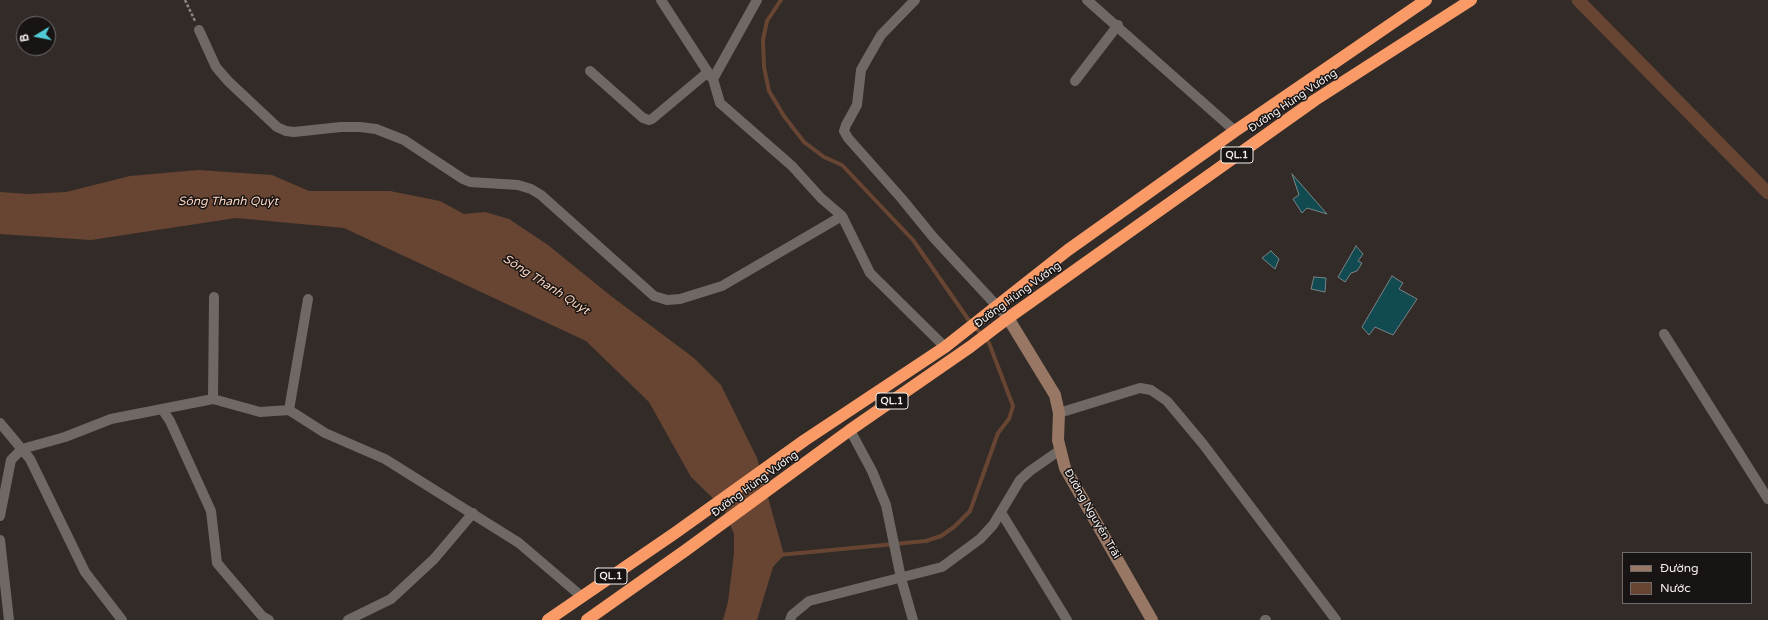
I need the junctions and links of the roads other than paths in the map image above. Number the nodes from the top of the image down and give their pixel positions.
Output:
1 (661, 0) edge
2 (757, 0) edge
3 (914, 0) edge
4 (1087, 0) edge
5 (1426, 0) edge
6 (1471, 0) edge
7 (1118, 25) junction
8 (199, 30) road end
9 (590, 71) dead end
10 (710, 75) junction
11 (1075, 80) dead end
12 (1235, 131) junction
13 (842, 216) junction
14 (214, 297) dead end
15 (308, 299) dead end
16 (992, 308) junction
17 (1008, 318) junction
18 (1664, 334) dead end
19 (945, 347) junction
20 (213, 399) junction
21 (162, 409) junction
22 (289, 410) junction
23 (1059, 413) junction
24 (0, 422) edge
25 (850, 430) junction
26 (22, 449) junction
27 (1060, 450) junction
28 (1768, 499) edge
29 (473, 512) junction
30 (1002, 514) junction
31 (0, 516) edge
32 (0, 540) edge
33 (901, 578) junction
34 (581, 596) junction
35 (3, 597) edge
36 (9, 620) edge
37 (122, 620) edge
38 (269, 620) edge
39 (348, 620) edge
40 (548, 620) edge
41 (586, 620) edge
42 (790, 620) edge
43 (914, 620) edge
44 (1067, 620) edge
45 (1152, 620) edge
46 (1336, 620) edge

1 - 10 street
2 - 10 street
3 - 16 street
4 - 7 street
5 - 12 highway, Đường Hùng Vương / QL.1
6 - 17 highway, Đường Hùng Vương / QL.1
7 - 11 street
7 - 12 street
8 - 13 street
9 - 10 street
10 - 13 street
12 - 16 highway, Đường Hùng Vương / QL.1
13 - 19 street
14 - 20 street
15 - 22 street
16 - 17 street
16 - 19 highway, Đường Hùng Vương / QL.1
17 - 23 street, Đường Nguyễn Trãi
17 - 25 highway, Đường Hùng Vương / QL.1
18 - 28 street
19 - 34 highway, Đường Hùng Vương / QL.1
20 - 21 street
20 - 22 street
21 - 26 street
21 - 38 street
22 - 29 street
23 - 27 street, Đường Nguyễn Trãi
23 - 46 street
24 - 26 street
25 - 33 street
25 - 41 highway, Đường Hùng Vương / QL.1
26 - 31 street
26 - 37 street
27 - 30 street
27 - 45 street, Đường Nguyễn Trãi
29 - 34 street
29 - 39 street
30 - 33 street
30 - 44 street
32 - 35 street
33 - 42 street
33 - 43 street
34 - 40 highway, Đường Hùng Vương / QL.1
35 - 36 street

